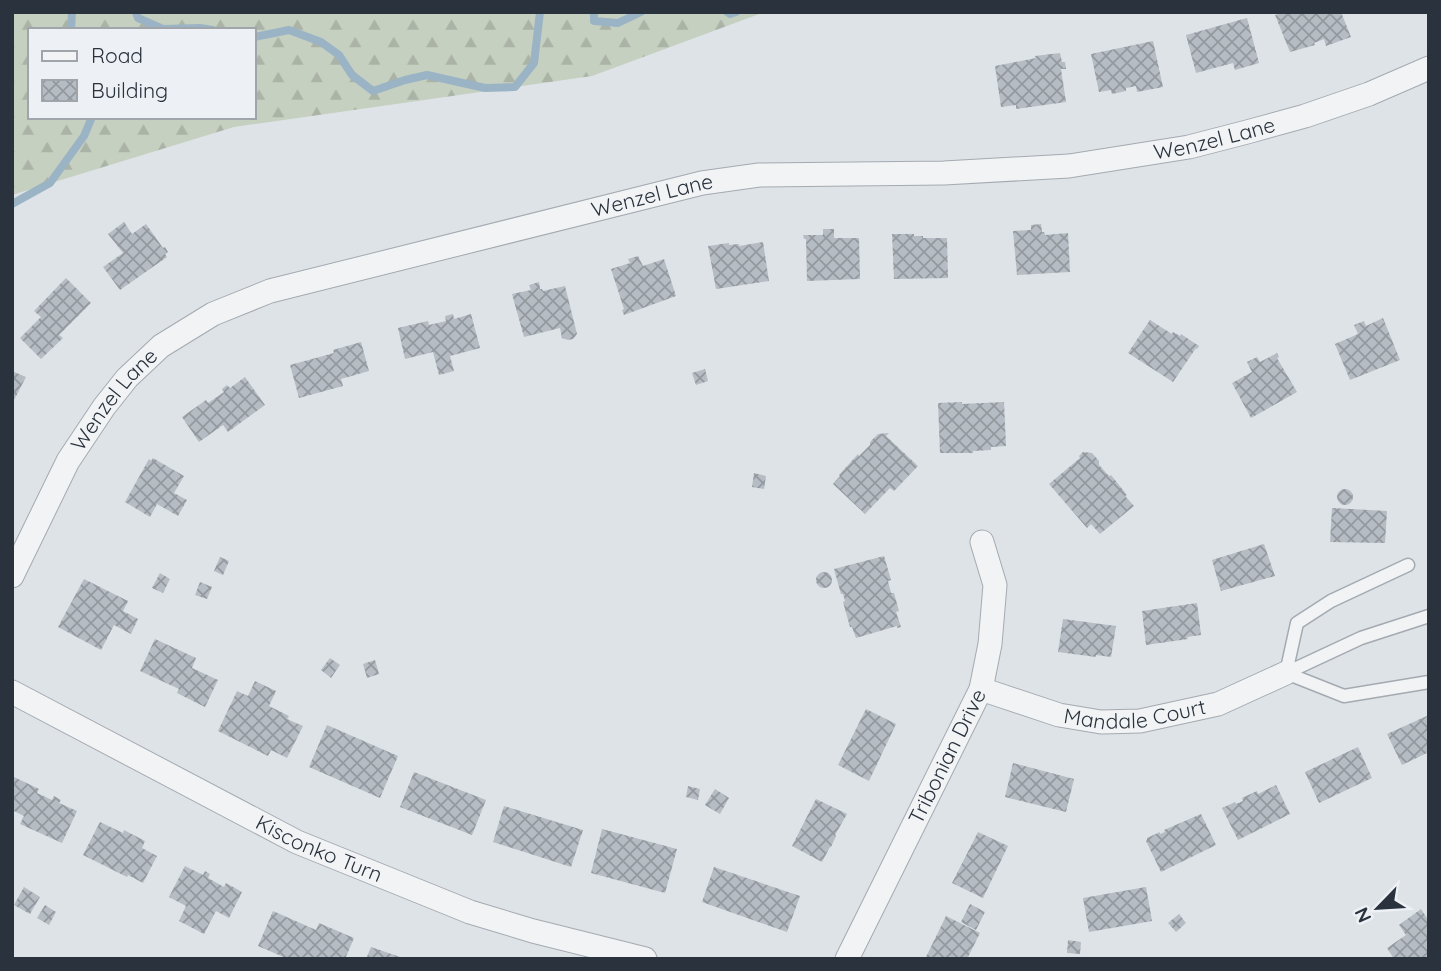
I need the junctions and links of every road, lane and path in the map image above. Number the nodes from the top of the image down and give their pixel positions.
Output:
1 (1429, 68) edge
2 (982, 542) dead end
3 (1408, 565) dead end
4 (12, 576) edge
5 (1429, 617) edge
6 (1286, 673) junction
7 (1429, 682) edge
8 (981, 689) junction
9 (12, 692) edge
10 (645, 959) edge
11 (847, 959) edge

1 - 4 street, Wenzel Lane
2 - 8 street, Tribonian Drive
3 - 6 lane
5 - 6 lane
6 - 7 lane
6 - 8 street, Mandale Court
8 - 11 street, Tribonian Drive
9 - 10 street, Kisconko Turn

